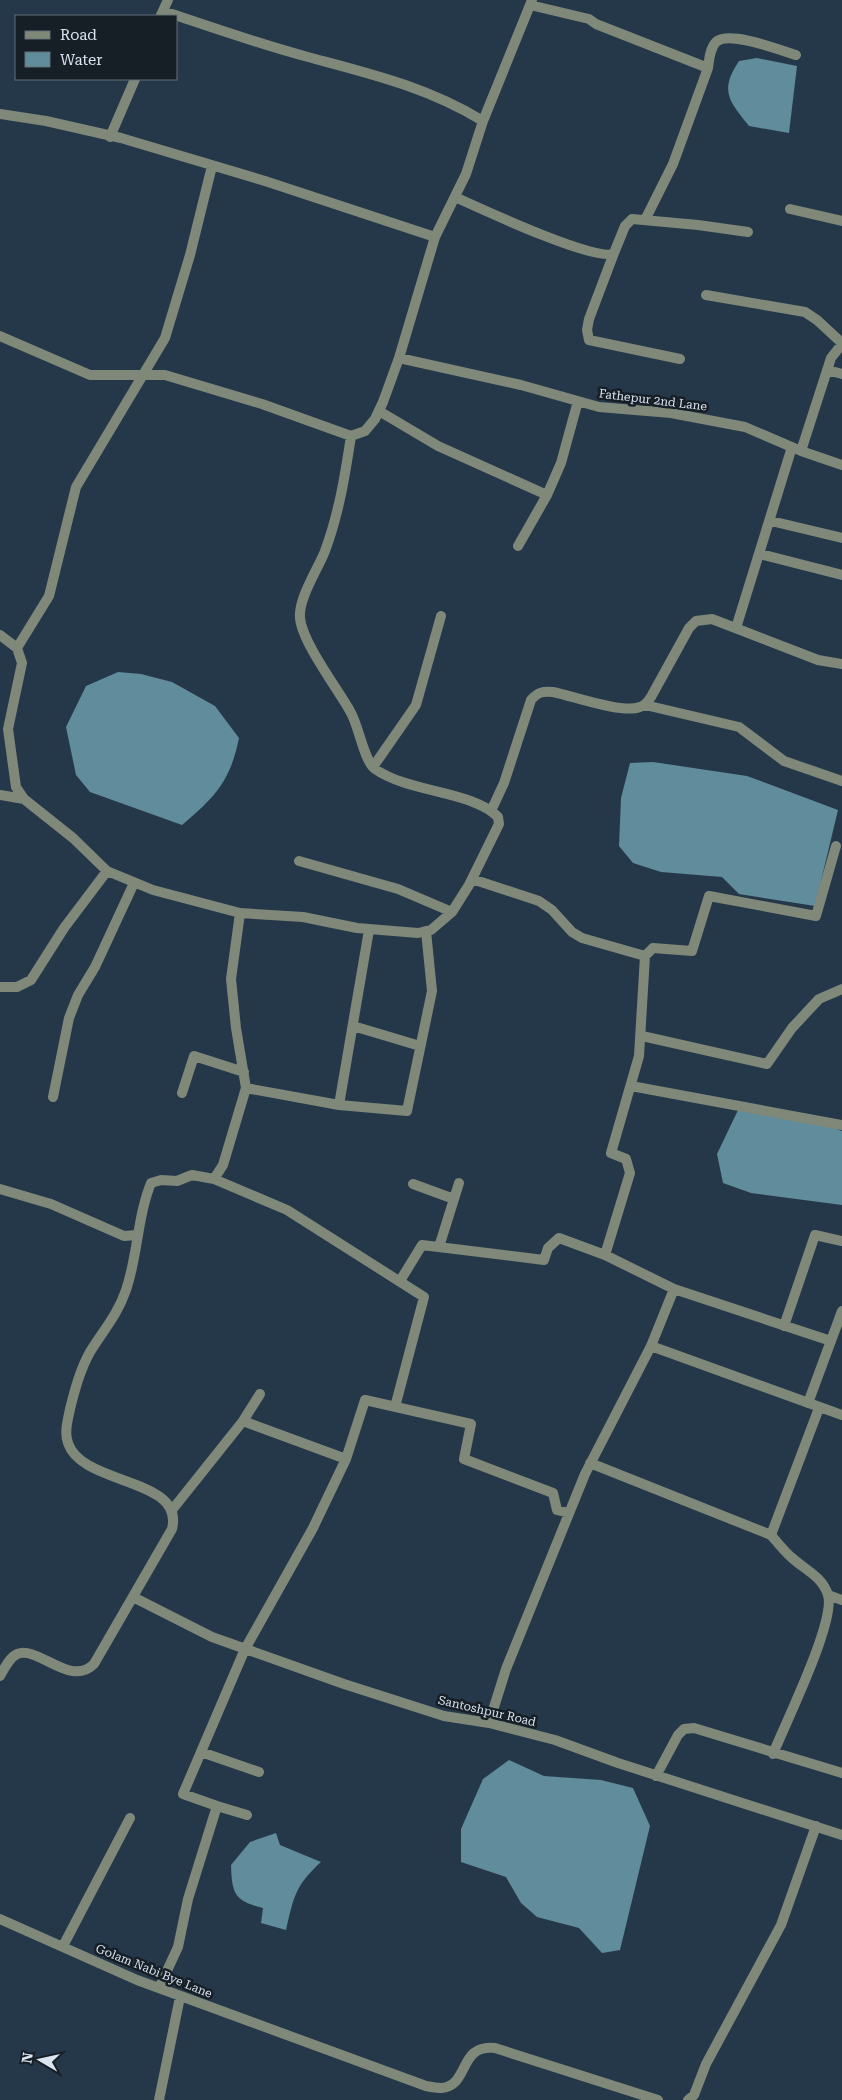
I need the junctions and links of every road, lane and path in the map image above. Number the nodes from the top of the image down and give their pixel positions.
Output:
1 (168, 0) edge
2 (531, 2) edge
3 (162, 14) edge
4 (178, 19) edge
5 (796, 55) dead end
6 (708, 68) junction
7 (135, 80) edge
8 (0, 114) edge
9 (483, 121) junction
10 (110, 137) junction
11 (212, 166) junction
12 (455, 197) junction
13 (790, 209) dead end
14 (645, 220) junction
15 (842, 221) edge
16 (748, 232) dead end
17 (435, 237) junction
18 (614, 253) junction
19 (706, 295) dead end
20 (0, 336) edge
21 (842, 343) edge
22 (399, 358) junction
23 (680, 359) dead end
24 (827, 370) junction
25 (842, 374) edge
26 (143, 375) junction
27 (578, 401) junction
28 (379, 411) junction
29 (351, 436) junction
30 (796, 449) junction
31 (842, 465) edge
32 (547, 495) junction
33 (771, 521) junction
34 (842, 538) edge
35 (518, 546) dead end
36 (760, 554) junction
37 (842, 575) edge
38 (441, 616) dead end
39 (736, 628) junction
40 (0, 635) edge
41 (17, 648) junction
42 (842, 664) edge
43 (645, 705) junction
44 (373, 768) junction
45 (842, 781) edge
46 (0, 795) edge
47 (24, 799) junction
48 (491, 810) junction
49 (836, 846) dead end
50 (299, 861) dead end
51 (107, 872) junction
52 (472, 879) junction
53 (134, 882) junction
54 (452, 912) junction
55 (240, 913) junction
56 (369, 930) junction
57 (426, 931) junction
58 (645, 956) junction
59 (0, 987) edge
60 (842, 989) edge
61 (353, 1026) junction
62 (642, 1036) junction
63 (420, 1046) junction
64 (244, 1072) junction
65 (631, 1086) junction
66 (246, 1088) junction
67 (182, 1093) dead end
68 (53, 1097) dead end
69 (339, 1105) junction
70 (842, 1125) edge
71 (214, 1179) junction
72 (459, 1183) dead end
73 (413, 1184) dead end
74 (0, 1190) edge
75 (454, 1199) junction
76 (137, 1236) junction
77 (842, 1240) edge
78 (439, 1247) junction
79 (605, 1254) junction
80 (400, 1281) junction
81 (674, 1289) junction
82 (842, 1311) edge
83 (784, 1326) junction
84 (831, 1341) junction
85 (651, 1346) junction
86 (260, 1394) dead end
87 (808, 1404) junction
88 (396, 1407) junction
89 (819, 1408) junction
90 (842, 1415) edge
91 (242, 1421) junction
92 (346, 1459) junction
93 (590, 1463) junction
94 (172, 1510) junction
95 (569, 1513) junction
96 (770, 1535) junction
97 (828, 1595) junction
98 (133, 1597) junction
99 (842, 1600) edge
100 (245, 1649) junction
101 (0, 1676) edge
102 (489, 1722) junction
103 (201, 1752) junction
104 (773, 1754) junction
105 (258, 1772) dead end
106 (842, 1773) edge
107 (656, 1776) junction
108 (217, 1806) junction
109 (247, 1815) dead end
110 (130, 1818) dead end
111 (816, 1826) junction
112 (842, 1835) edge
113 (0, 1919) edge
114 (63, 1946) junction
115 (159, 1988) junction
116 (180, 1997) junction
117 (159, 2100) edge
118 (658, 2100) edge
119 (688, 2100) edge

1 - 3 street
2 - 6 street
2 - 9 street
4 - 9 street
5 - 6 street
6 - 14 street
7 - 10 street
8 - 10 street
9 - 12 street
10 - 11 street
11 - 17 street
11 - 26 street
12 - 17 street
12 - 18 street
13 - 15 street
14 - 16 street
14 - 18 street
17 - 22 street
18 - 23 street
19 - 21 street
20 - 26 street
21 - 24 street
22 - 27 street, Fathepur 2nd Lane
22 - 28 street
24 - 25 street
24 - 30 street
26 - 29 street
26 - 41 street
27 - 30 street, Fathepur 2nd Lane
27 - 32 street
28 - 29 street
28 - 32 street
29 - 44 street
30 - 31 street, Fathepur 2nd Lane
30 - 33 street
32 - 35 street
33 - 34 street
33 - 36 street
36 - 37 street
36 - 39 street
38 - 44 street
39 - 42 street
39 - 43 street
40 - 41 street
41 - 47 street
43 - 45 street
43 - 48 street
44 - 48 street
46 - 47 street
47 - 51 street
48 - 52 street
49 - 58 street
50 - 54 street
51 - 53 street
51 - 59 street
52 - 54 street
52 - 58 street
53 - 55 street
53 - 68 street
54 - 57 street
55 - 56 street
55 - 64 street
56 - 57 street
56 - 61 street
57 - 63 street
58 - 62 street
60 - 62 street
61 - 63 street
61 - 69 street
62 - 65 street
63 - 69 street
64 - 66 street
64 - 67 street
65 - 70 street
65 - 79 street
66 - 69 street
66 - 71 street
71 - 76 street
71 - 80 street
72 - 75 street
73 - 75 street
74 - 76 street
75 - 78 street
76 - 94 street
77 - 83 street
78 - 79 street
78 - 80 street
79 - 81 street
80 - 88 street
81 - 83 street
81 - 85 street
82 - 84 street
83 - 84 street
84 - 87 street
85 - 87 street
85 - 93 street
86 - 91 street
87 - 89 street
88 - 92 street
88 - 95 street
89 - 90 street
89 - 96 street
91 - 92 street
91 - 94 street
92 - 100 street
93 - 95 street
93 - 96 street
94 - 98 street
95 - 102 street
96 - 97 street
97 - 99 street
97 - 104 street
98 - 100 street, Santoshpur Road
98 - 101 street
100 - 102 street, Santoshpur Road
100 - 103 street
102 - 107 street, Santoshpur Road
103 - 105 street
103 - 108 street
104 - 106 street
104 - 107 street
107 - 111 street, Santoshpur Road
108 - 109 street
108 - 115 street
110 - 114 street
111 - 112 street, Santoshpur Road
111 - 119 street
113 - 114 street, Golam Nabi Bye Lane
114 - 115 street, Golam Nabi Bye Lane
115 - 116 street, Golam Nabi Bye Lane
116 - 117 street
116 - 118 street, Golam Nabi Bye Lane

